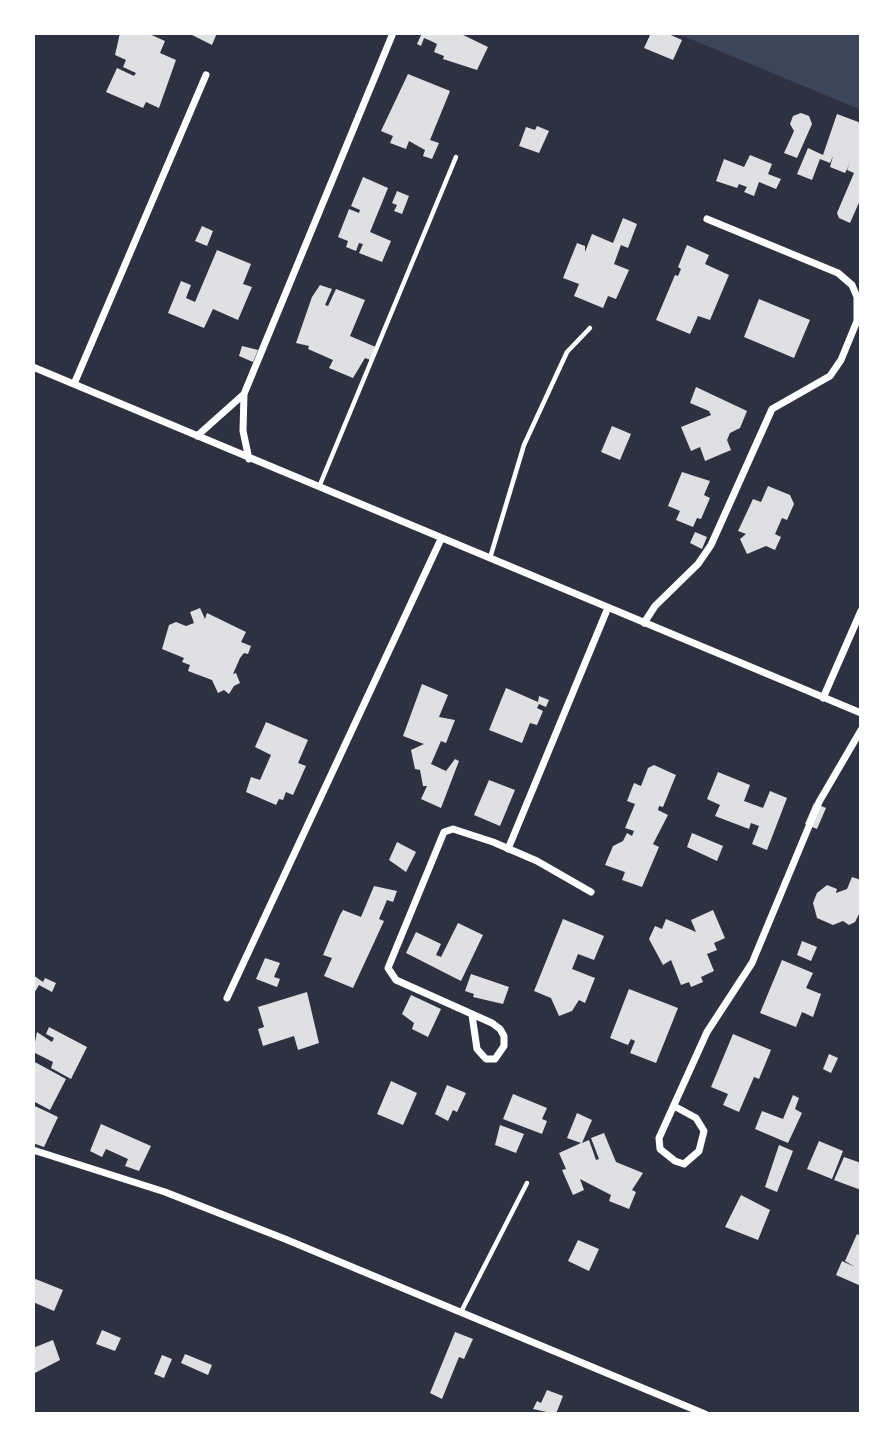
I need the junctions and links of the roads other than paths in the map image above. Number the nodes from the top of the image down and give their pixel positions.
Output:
1 (393, 33) edge
2 (206, 75) dead end
3 (456, 157) dead end
4 (707, 219) dead end
5 (590, 328) dead end
6 (33, 367) edge
7 (74, 384) junction
8 (244, 394) junction
9 (197, 436) junction
10 (249, 458) junction
11 (318, 488) junction
12 (441, 538) junction
13 (489, 559) junction
14 (607, 610) junction
15 (861, 611) edge
16 (644, 623) junction
17 (823, 698) junction
18 (861, 713) edge
19 (861, 730) edge
20 (508, 849) junction
21 (591, 892) dead end
22 (227, 998) dead end
23 (472, 1015) junction
24 (674, 1106) junction
25 (33, 1150) edge
26 (527, 1183) dead end
27 (461, 1312) junction
28 (705, 1414) edge

1 - 8 street
2 - 7 street
3 - 11 lane
4 - 16 street
5 - 13 lane
6 - 7 street
7 - 9 street
8 - 9 street
8 - 10 street
9 - 10 street
10 - 11 street
11 - 12 street
12 - 13 street
12 - 22 street
13 - 14 street
14 - 16 street
14 - 20 street
15 - 17 street
16 - 17 street
17 - 18 street
19 - 24 street
20 - 21 street
20 - 23 street
23 - 23 street
24 - 24 street
25 - 27 street
26 - 27 lane
27 - 28 street

